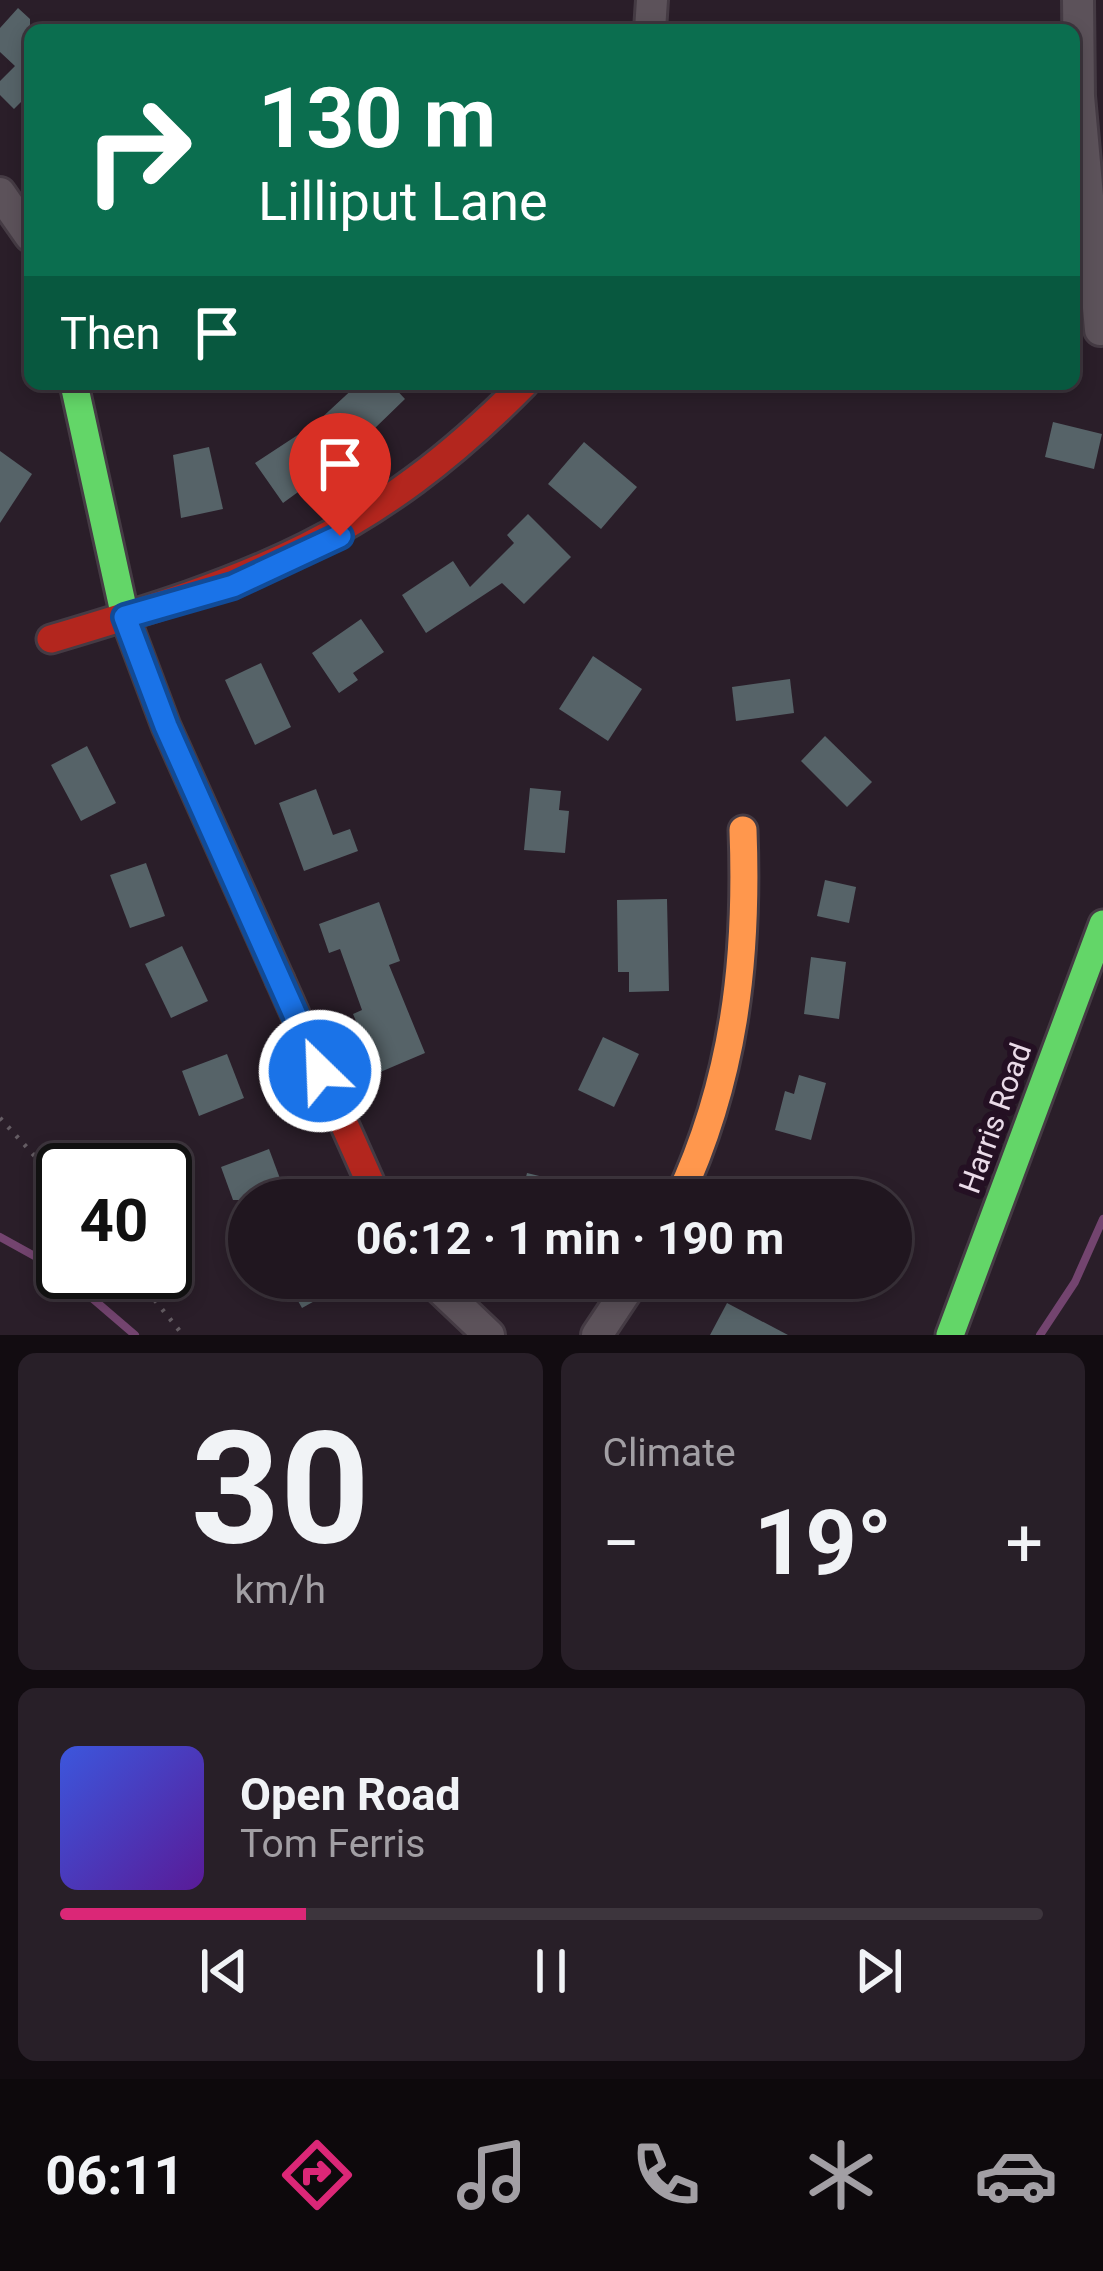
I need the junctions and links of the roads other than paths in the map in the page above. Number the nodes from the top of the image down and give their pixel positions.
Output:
1 (1080, 107) edge
2 (0, 193) edge
3 (24, 227) edge
4 (1100, 331) edge
5 (75, 390) edge
6 (519, 390) edge
7 (125, 617) junction
8 (51, 639) dead end
9 (743, 830) dead end
10 (1103, 923) edge
11 (369, 1179) edge
12 (687, 1179) edge
13 (451, 1299) edge
14 (621, 1299) edge
15 (489, 1335) edge
16 (597, 1335) edge
17 (950, 1335) edge

1 - 4 street
2 - 3 street
5 - 7 street
6 - 7 street
7 - 8 street
7 - 11 street
9 - 12 street
10 - 17 street, Harris Road
13 - 15 street
14 - 16 street

